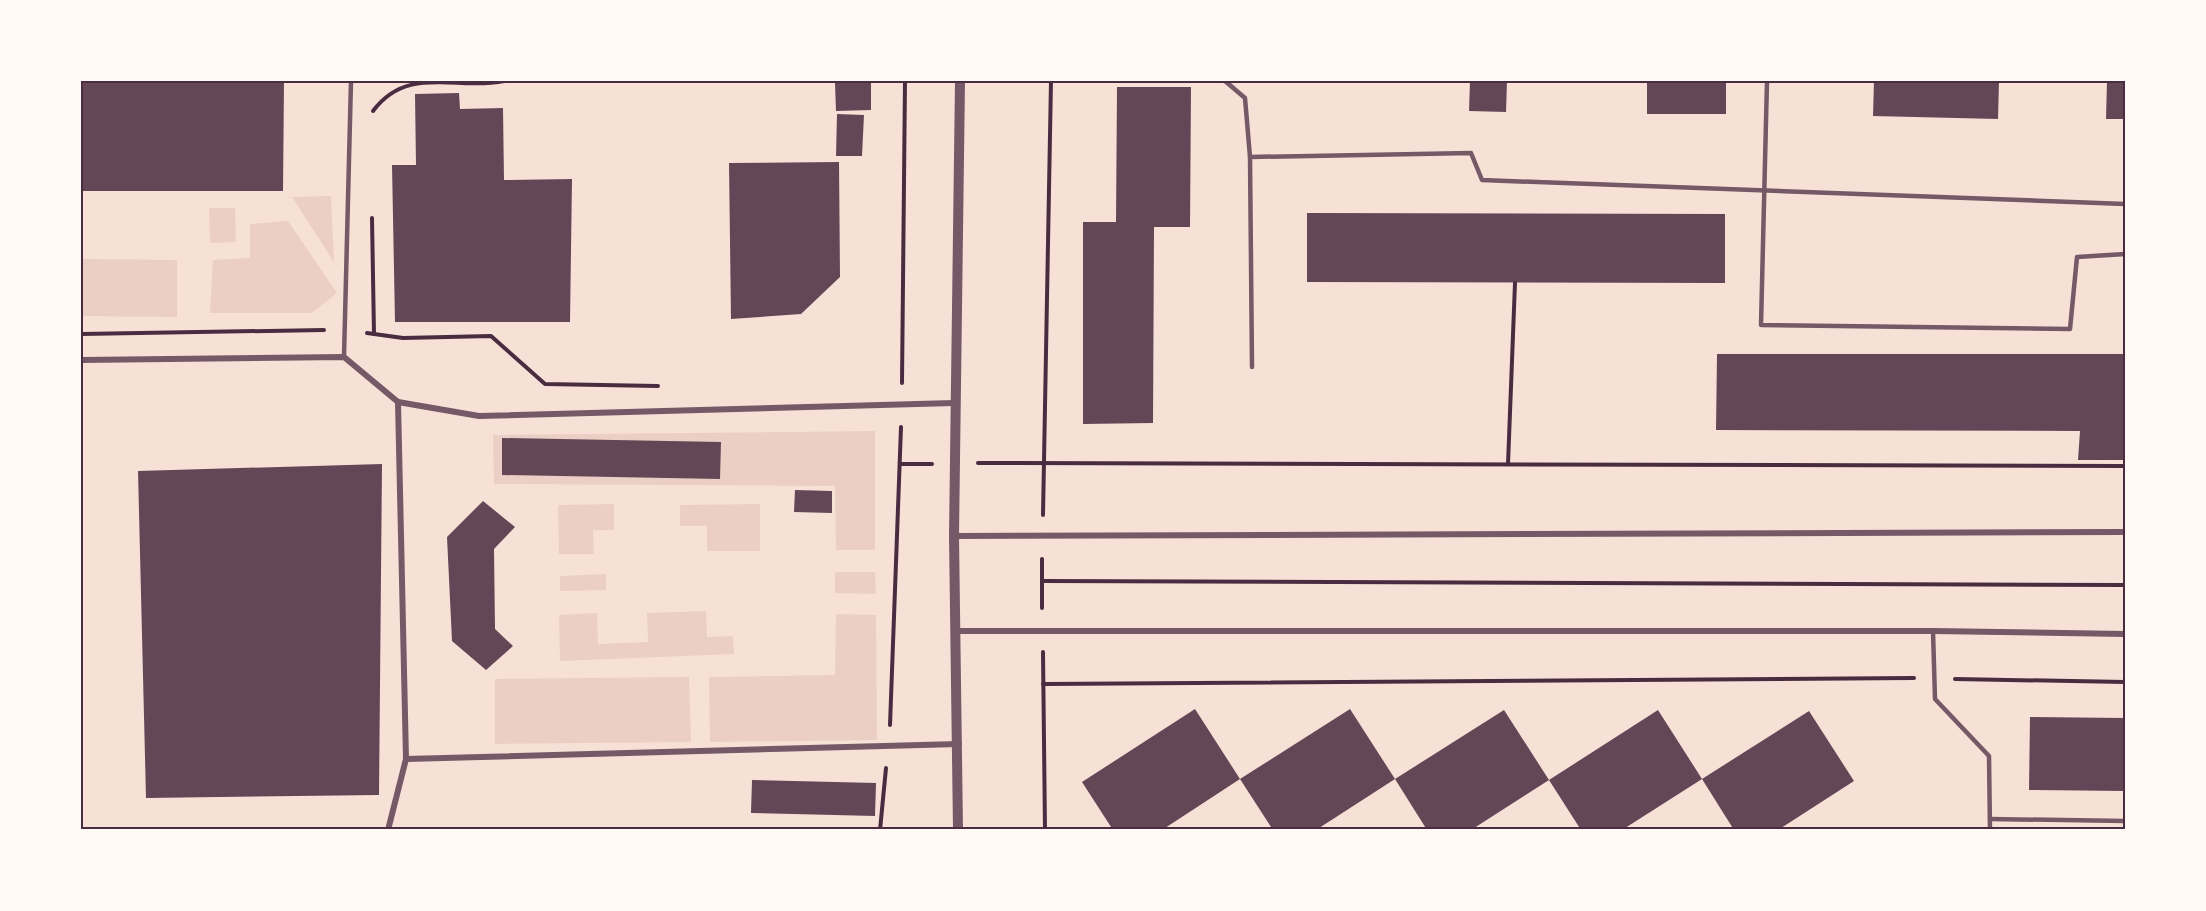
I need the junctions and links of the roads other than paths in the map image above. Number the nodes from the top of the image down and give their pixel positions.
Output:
1 (351, 81) edge
2 (960, 81) edge
3 (1225, 81) edge
4 (1767, 81) edge
5 (1250, 157) junction
6 (1765, 191) junction
7 (2125, 204) edge
8 (2125, 254) edge
9 (344, 357) junction
10 (81, 360) edge
11 (1252, 367) dead end
12 (398, 402) junction
13 (954, 403) junction
14 (2125, 532) edge
15 (954, 536) junction
16 (955, 631) junction
17 (1933, 631) junction
18 (2125, 634) edge
19 (959, 744) junction
20 (406, 759) junction
21 (1989, 819) junction
22 (2125, 821) edge
23 (388, 830) edge
24 (958, 830) edge
25 (1990, 830) edge

1 - 9 lane
2 - 13 street
3 - 5 lane
4 - 6 lane
5 - 6 lane
5 - 11 lane
6 - 7 lane
6 - 8 lane
9 - 10 street
9 - 12 street
12 - 13 street
12 - 20 street
13 - 15 street
14 - 15 street
15 - 16 street
16 - 17 street
16 - 19 street
17 - 18 street
17 - 21 lane
19 - 20 street
19 - 24 street
20 - 23 street
21 - 22 lane
21 - 25 lane

